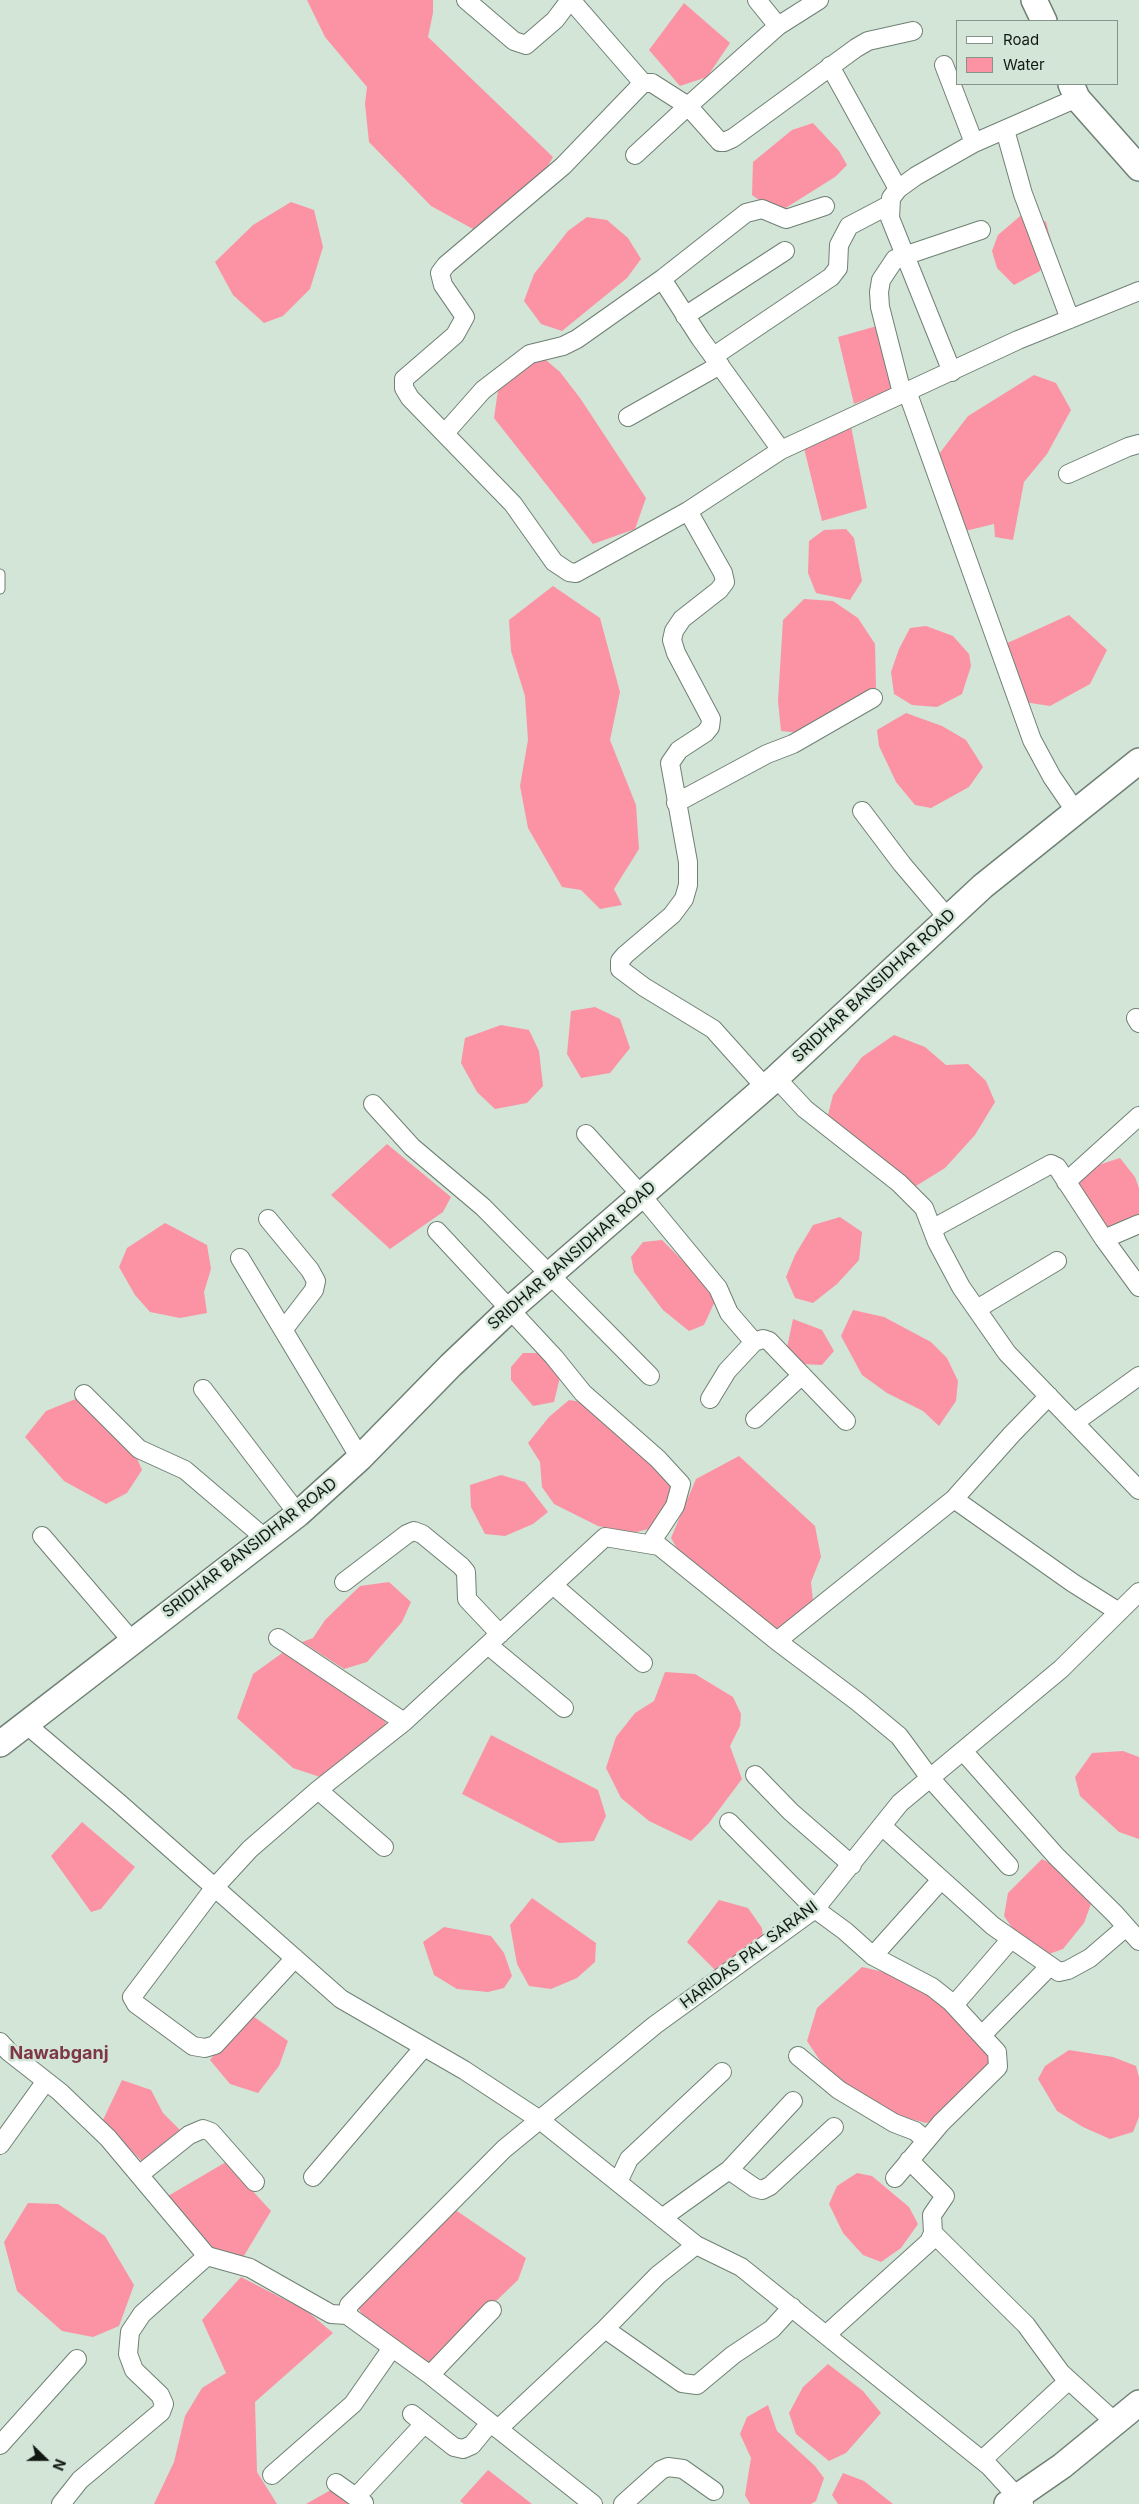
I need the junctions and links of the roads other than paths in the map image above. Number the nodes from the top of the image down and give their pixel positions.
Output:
1 (466, 0) edge
2 (570, 0) edge
3 (757, 0) edge
4 (819, 0) edge
5 (1034, 0) edge
6 (1044, 20) edge
7 (778, 26) junction
8 (913, 32) dead end
9 (944, 65) dead end
10 (830, 66) junction
11 (643, 83) junction
12 (1074, 91) edge
13 (688, 106) junction
14 (1005, 130) junction
15 (974, 143) junction
16 (635, 155) dead end
17 (1139, 168) edge
18 (898, 189) junction
19 (889, 205) junction
20 (825, 206) dead end
21 (981, 230) dead end
22 (785, 252) dead end
23 (905, 255) junction
24 (662, 279) junction
25 (1139, 291) edge
26 (686, 316) junction
27 (1070, 319) junction
28 (717, 361) junction
29 (952, 372) junction
30 (904, 392) junction
31 (628, 418) dead end
32 (444, 433) junction
33 (1139, 444) edge
34 (781, 450) junction
35 (1068, 474) dead end
36 (688, 512) junction
37 (0, 574) edge
38 (0, 589) edge
39 (873, 698) dead end
40 (1139, 761) edge
41 (676, 803) junction
42 (862, 811) dead end
43 (1076, 812) junction
44 (947, 917) junction
45 (770, 1083) junction
46 (374, 1104) dead end
47 (1139, 1116) edge
48 (586, 1134) dead end
49 (1066, 1182) junction
50 (642, 1196) junction
51 (268, 1219) dead end
52 (1139, 1224) edge
53 (932, 1229) junction
54 (438, 1231) dead end
55 (1104, 1239) junction
56 (240, 1258) dead end
57 (1057, 1261) dead end
58 (548, 1275) junction
59 (1139, 1288) edge
60 (508, 1310) junction
61 (976, 1310) junction
62 (284, 1329) junction
63 (754, 1342) junction
64 (650, 1376) dead end
65 (802, 1376) junction
66 (1139, 1376) edge
67 (203, 1389) dead end
68 (84, 1394) dead end
69 (1048, 1396) junction
70 (710, 1399) dead end
71 (755, 1419) dead end
72 (846, 1421) dead end
73 (1074, 1423) junction
74 (360, 1458) junction
75 (1139, 1490) edge
76 (954, 1499) junction
77 (298, 1514) junction
78 (42, 1536) dead end
79 (266, 1539) junction
80 (650, 1544) junction
81 (344, 1582) dead end
82 (553, 1585) junction
83 (1139, 1592) edge
84 (1119, 1612) junction
85 (278, 1638) dead end
86 (494, 1639) junction
87 (132, 1641) junction
88 (777, 1642) junction
89 (643, 1663) dead end
90 (564, 1708) dead end
91 (404, 1722) junction
92 (27, 1725) junction
93 (1, 1742) edge
94 (963, 1751) junction
95 (755, 1774) dead end
96 (930, 1778) junction
97 (318, 1790) junction
98 (728, 1822) dead end
99 (882, 1826) junction
100 (384, 1847) dead end
101 (852, 1865) junction
102 (1009, 1866) dead end
103 (940, 1881) junction
104 (215, 1887) junction
105 (815, 1909) junction
106 (1126, 1927) junction
107 (1011, 1940) junction
108 (1139, 1941) edge
109 (873, 1956) junction
110 (295, 1958) junction
111 (1049, 1967) junction
112 (954, 2005) junction
113 (982, 2035) junction
114 (424, 2047) junction
115 (3, 2053) edge
116 (798, 2056) dead end
117 (722, 2072) dead end
118 (46, 2081) junction
119 (793, 2101) dead end
120 (540, 2120) junction
121 (834, 2127) dead end
122 (926, 2140) junction
123 (0, 2145) edge
124 (910, 2160) junction
125 (729, 2170) junction
126 (139, 2175) junction
127 (313, 2177) dead end
128 (895, 2178) dead end
129 (255, 2182) dead end
130 (618, 2182) junction
131 (662, 2218) junction
132 (933, 2233) junction
133 (696, 2245) junction
134 (208, 2256) junction
135 (792, 2307) junction
136 (492, 2310) dead end
137 (347, 2315) junction
138 (605, 2328) junction
139 (827, 2334) junction
140 (392, 2348) junction
141 (77, 2359) dead end
142 (430, 2376) junction
143 (1069, 2380) junction
144 (1139, 2403) edge
145 (1116, 2423) junction
146 (494, 2426) junction
147 (0, 2445) edge
148 (982, 2460) junction
149 (272, 2474) dead end
150 (336, 2483) dead end
151 (714, 2491) dead end
152 (361, 2501) edge
153 (1016, 2502) edge
154 (61, 2504) edge
155 (593, 2504) edge
156 (623, 2504) edge

1 - 2 street
2 - 11 street
3 - 7 street
4 - 7 street
5 - 6 street
7 - 13 street
8 - 10 street
9 - 15 street
10 - 13 street
10 - 18 street
11 - 13 street
11 - 32 street
12 - 14 street
12 - 17 street
13 - 16 street
14 - 15 street
14 - 27 street
15 - 18 street
18 - 19 street
19 - 23 street
19 - 28 street
20 - 24 street
21 - 23 street
22 - 26 street
23 - 29 street
23 - 30 street
24 - 26 street
24 - 32 street
25 - 27 street
26 - 28 street
27 - 29 street
28 - 31 street
28 - 34 street
29 - 30 street
30 - 34 street
30 - 43 street
32 - 36 street
33 - 35 street
34 - 36 street
36 - 41 street
37 - 38 lane
39 - 41 street
40 - 43 street, SRIDHAR BANSIDHAR ROAD
41 - 45 street
42 - 44 street
43 - 44 street, SRIDHAR BANSIDHAR ROAD
44 - 45 street, SRIDHAR BANSIDHAR ROAD
45 - 50 street, SRIDHAR BANSIDHAR ROAD
45 - 53 street
46 - 58 street
47 - 49 street
48 - 50 street
49 - 53 street
49 - 55 street
50 - 58 street, SRIDHAR BANSIDHAR ROAD
50 - 63 street
51 - 62 street
52 - 55 street
53 - 61 street
54 - 60 street
55 - 59 street
56 - 62 street
57 - 61 street
58 - 60 street, SRIDHAR BANSIDHAR ROAD
58 - 64 street
60 - 74 street, SRIDHAR BANSIDHAR ROAD
60 - 80 street
61 - 69 street
62 - 74 street
63 - 65 street
63 - 70 street
65 - 71 street
65 - 72 street
66 - 73 street
67 - 77 street
68 - 79 street
69 - 73 street
69 - 76 street
73 - 75 street
74 - 77 street, SRIDHAR BANSIDHAR ROAD
76 - 84 street
76 - 88 street
77 - 79 street, SRIDHAR BANSIDHAR ROAD
78 - 87 street
79 - 87 street, SRIDHAR BANSIDHAR ROAD
80 - 82 street
80 - 88 street
81 - 86 street
82 - 86 street
82 - 89 street
83 - 84 street, HARIDAS PAL SARANI
84 - 94 street, HARIDAS PAL SARANI
85 - 91 street
86 - 90 street
86 - 91 street
87 - 92 street, SRIDHAR BANSIDHAR ROAD
88 - 96 street
91 - 97 street
92 - 93 street, SRIDHAR BANSIDHAR ROAD
92 - 104 street
94 - 96 street, HARIDAS PAL SARANI
94 - 106 street
95 - 101 street
96 - 99 street, HARIDAS PAL SARANI
96 - 102 street
97 - 100 street
97 - 104 street
98 - 105 street
99 - 101 street, HARIDAS PAL SARANI
99 - 103 street
101 - 105 street, HARIDAS PAL SARANI
103 - 107 street
103 - 109 street
104 - 110 street
104 - 110 street
105 - 109 street
105 - 120 street, HARIDAS PAL SARANI
106 - 108 street
106 - 111 street
107 - 111 street
107 - 112 street
109 - 112 street
110 - 114 street
111 - 113 street
112 - 113 street
113 - 122 street
114 - 120 street
114 - 127 street
115 - 118 street
116 - 122 street
117 - 130 street
118 - 123 street
118 - 126 street
119 - 125 street
120 - 130 street
120 - 137 street, HARIDAS PAL SARANI
121 - 125 street
122 - 124 street
124 - 128 street
124 - 132 street
125 - 131 street
126 - 129 street
126 - 134 street
130 - 131 street
131 - 133 street
132 - 139 street
132 - 143 street
133 - 135 street
133 - 138 street
134 - 137 street
134 - 154 street
135 - 138 street
135 - 139 street
136 - 142 street
137 - 140 street
138 - 146 street
139 - 148 street
140 - 142 street
140 - 149 street
141 - 147 street
142 - 146 street
143 - 145 street
143 - 148 street
144 - 145 street
145 - 153 street
146 - 152 street
146 - 155 street
148 - 153 street
150 - 152 street
151 - 156 street

